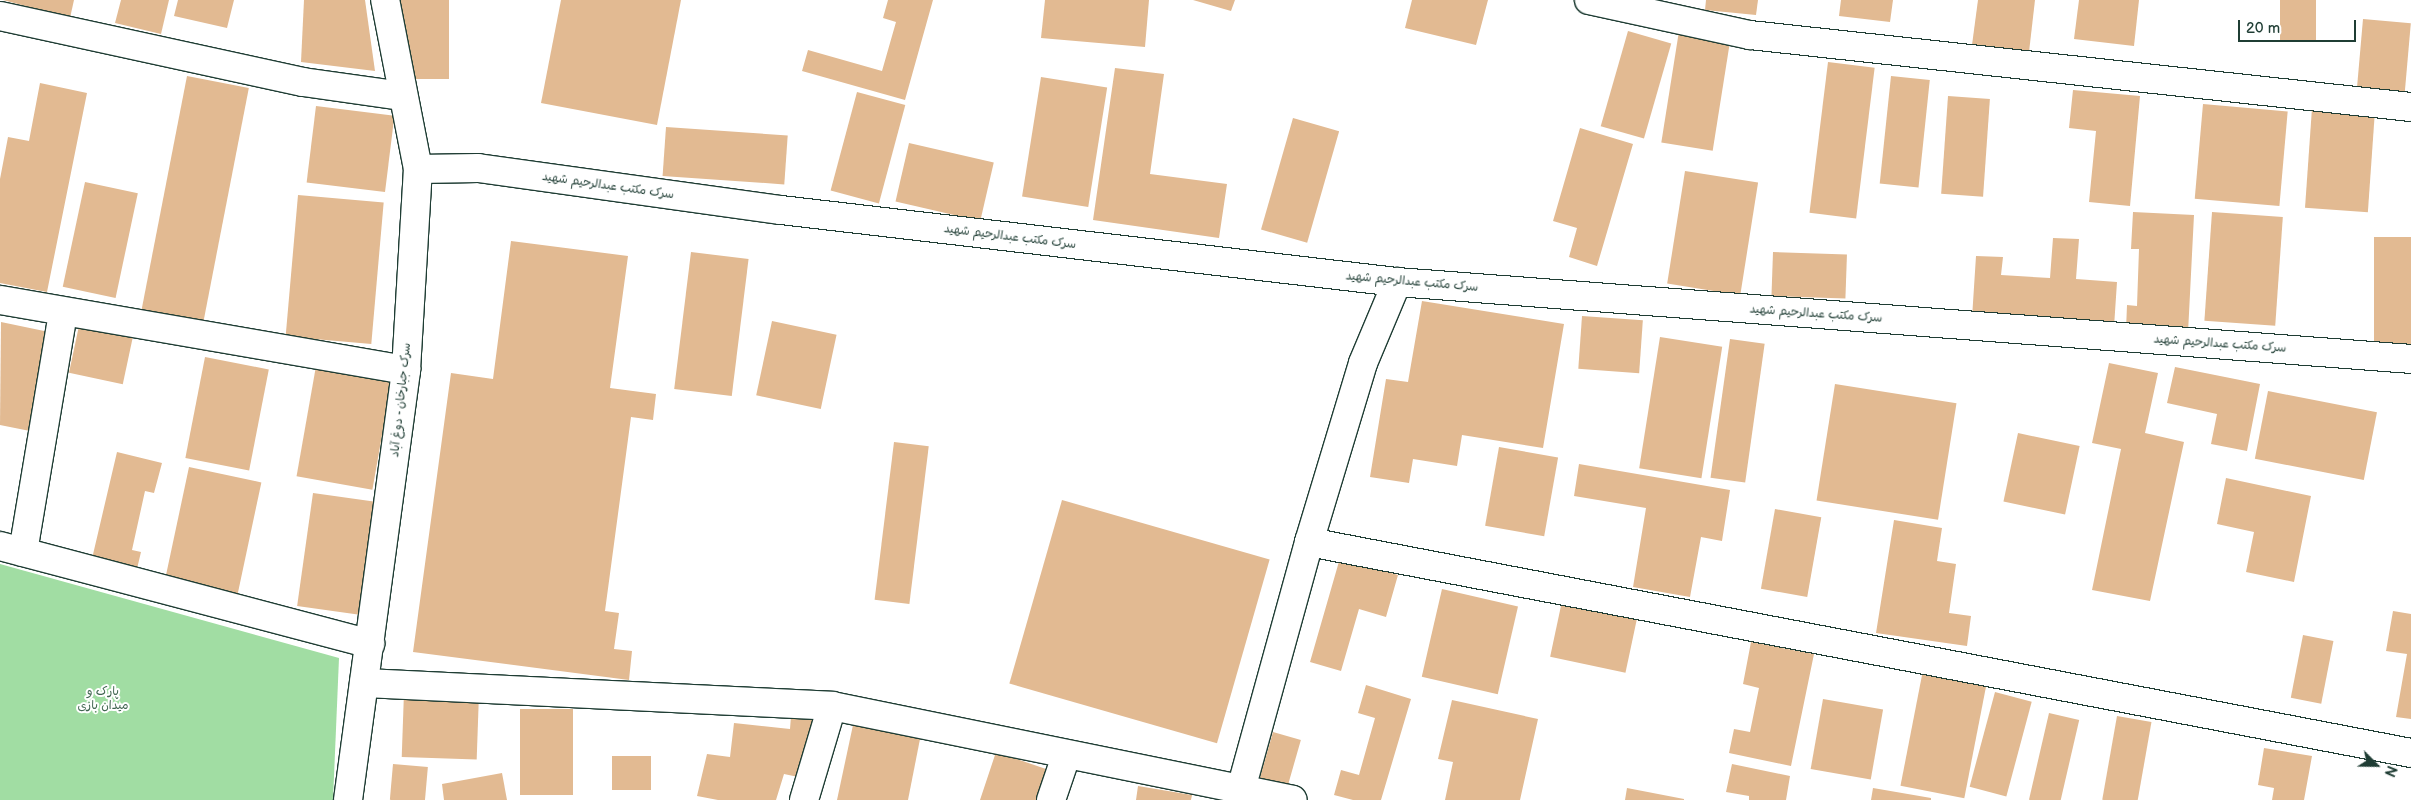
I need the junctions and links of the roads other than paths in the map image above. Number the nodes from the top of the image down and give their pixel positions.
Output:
1 (385, 0) edge
2 (1589, 0) edge
3 (0, 16) edge
4 (403, 96) junction
5 (2411, 107) edge
6 (418, 169) junction
7 (1396, 282) junction
8 (0, 300) edge
9 (63, 313) junction
10 (2411, 359) edge
11 (406, 370) junction
12 (1309, 542) junction
13 (12, 549) edge
14 (370, 644) junction
15 (364, 683) junction
16 (832, 706) junction
17 (2411, 753) edge
18 (1066, 756) junction
19 (1240, 795) edge
20 (348, 800) edge
21 (804, 800) edge
22 (1051, 800) edge
23 (1292, 800) edge

1 - 4 street, سرک جبارخان - دوغ آباد
2 - 5 street
3 - 4 street
4 - 6 street, سرک جبارخان - دوغ آباد
6 - 7 street, سرک مکتب عبدالرحیم شهید
6 - 11 street, سرک جبارخان - دوغ آباد
7 - 10 street, سرک مکتب عبدالرحیم شهید
7 - 12 street
8 - 9 street
9 - 11 street
9 - 13 street
11 - 14 street, سرک جبارخان - دوغ آباد
12 - 17 street
12 - 19 street
13 - 14 street
14 - 15 street, سرک جبارخان - دوغ آباد
15 - 16 street
15 - 20 street, سرک جبارخان - دوغ آباد
16 - 18 street
16 - 21 street
18 - 19 street
18 - 22 street
19 - 23 street

